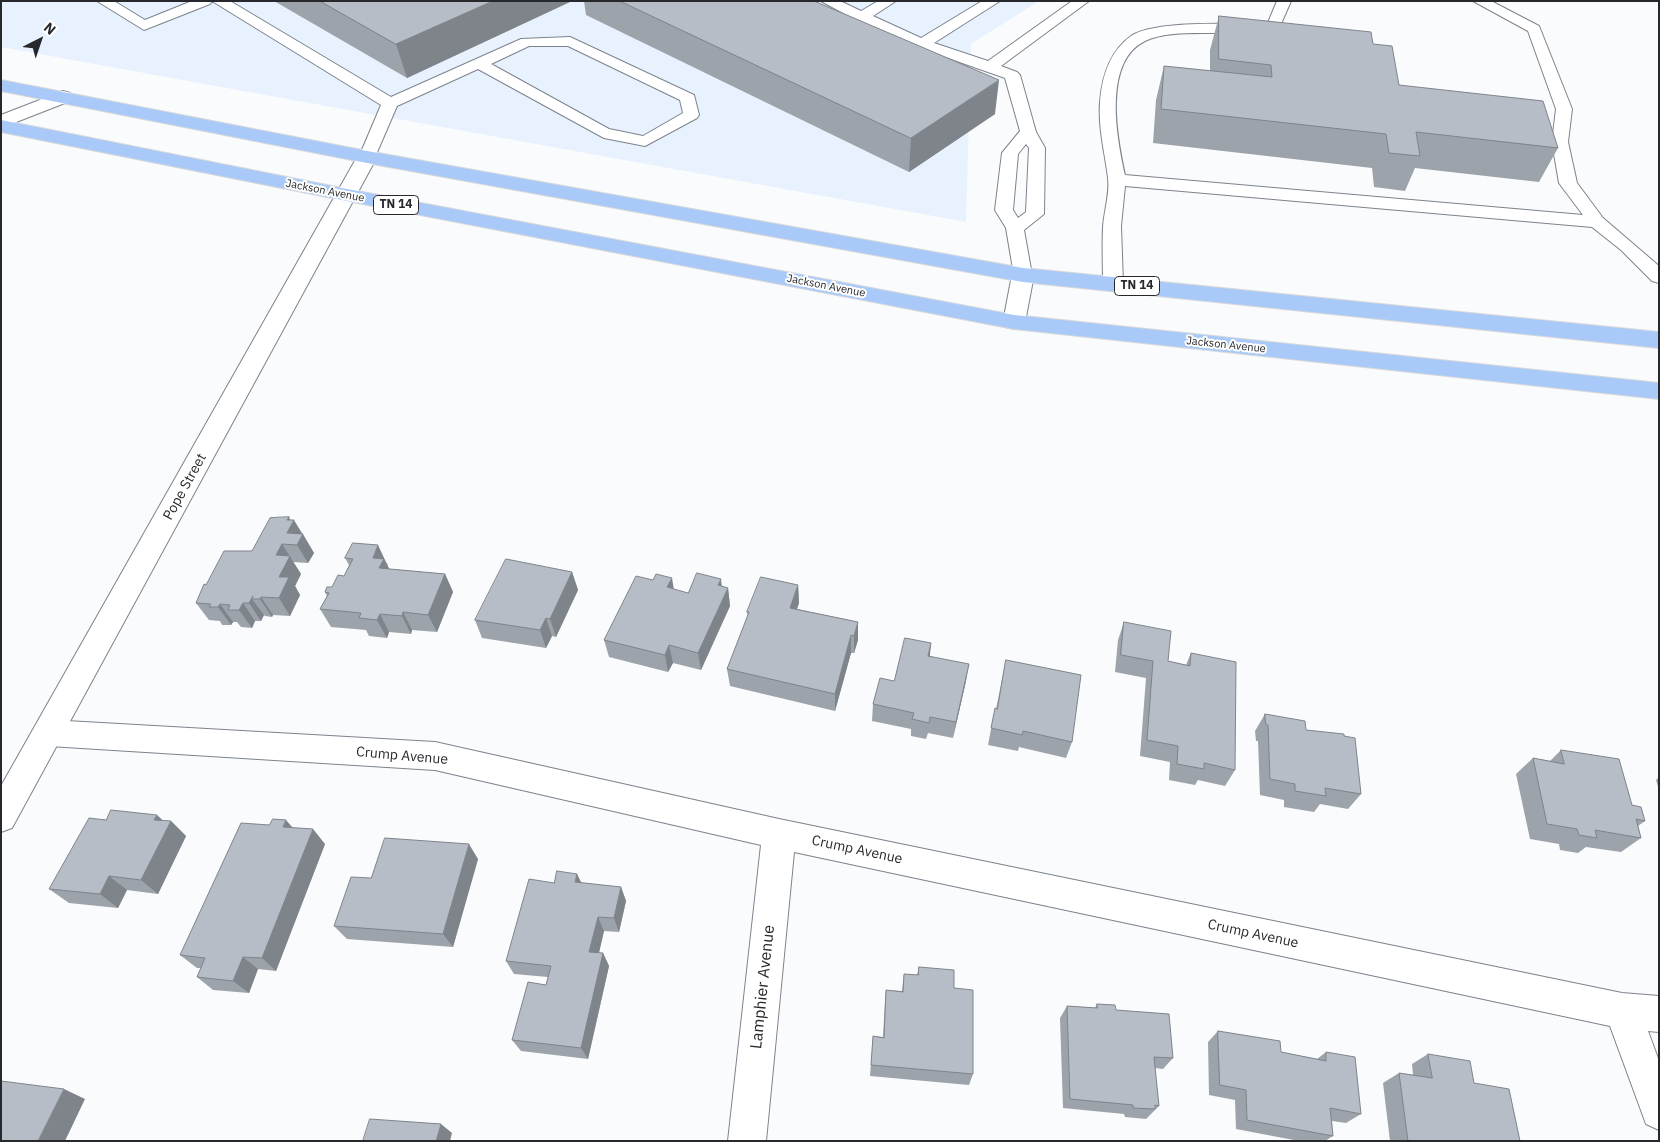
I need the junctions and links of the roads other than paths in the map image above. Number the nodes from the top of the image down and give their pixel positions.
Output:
1 (104, 1) edge
2 (205, 1) edge
3 (219, 1) edge
4 (828, 1) edge
5 (889, 1) edge
6 (993, 1) edge
7 (1082, 1) edge
8 (1284, 1) edge
9 (1480, 1) edge
10 (861, 17) junction
11 (922, 44) junction
12 (480, 64) junction
13 (990, 67) junction
14 (1, 85) edge
15 (63, 97) junction
16 (390, 103) junction
17 (1, 122) edge
18 (1, 126) edge
19 (1028, 132) junction
20 (368, 157) junction
21 (1116, 180) junction
22 (347, 195) junction
23 (1597, 222) junction
24 (1016, 228) junction
25 (1023, 274) junction
26 (1659, 276) edge
27 (1113, 284) junction
28 (1014, 322) junction
29 (1659, 340) edge
30 (1659, 391) edge
31 (49, 733) junction
32 (1, 817) edge
33 (779, 834) junction
34 (1622, 1011) junction
35 (1659, 1014) edge
36 (1659, 1111) edge
37 (747, 1141) edge

1 - 2 lane
3 - 16 lane
4 - 10 lane
5 - 10 lane
6 - 11 lane
7 - 13 lane
8 - 21 lane
9 - 23 lane
10 - 11 lane
11 - 13 lane
12 - 12 lane
12 - 16 lane
13 - 19 lane
14 - 15 main road, TN 14
15 - 17 street
15 - 20 main road, TN 14
16 - 20 lane
18 - 22 main road, Jackson Avenue / TN 14
19 - 24 lane
19 - 24 lane
20 - 22 street, Pope Street
20 - 25 main road, TN 14
21 - 23 lane
21 - 27 lane
22 - 28 main road, Jackson Avenue / TN 14
22 - 31 street, Pope Street
23 - 26 lane
24 - 25 lane
25 - 27 main road, TN 14
25 - 28 street
27 - 29 main road, TN 14
28 - 30 main road, Jackson Avenue / TN 14
31 - 32 street, Pope Street
31 - 33 street, Crump Avenue
33 - 34 street, Crump Avenue
33 - 37 street, Lamphier Avenue
34 - 35 street, Crump Avenue
34 - 36 street

